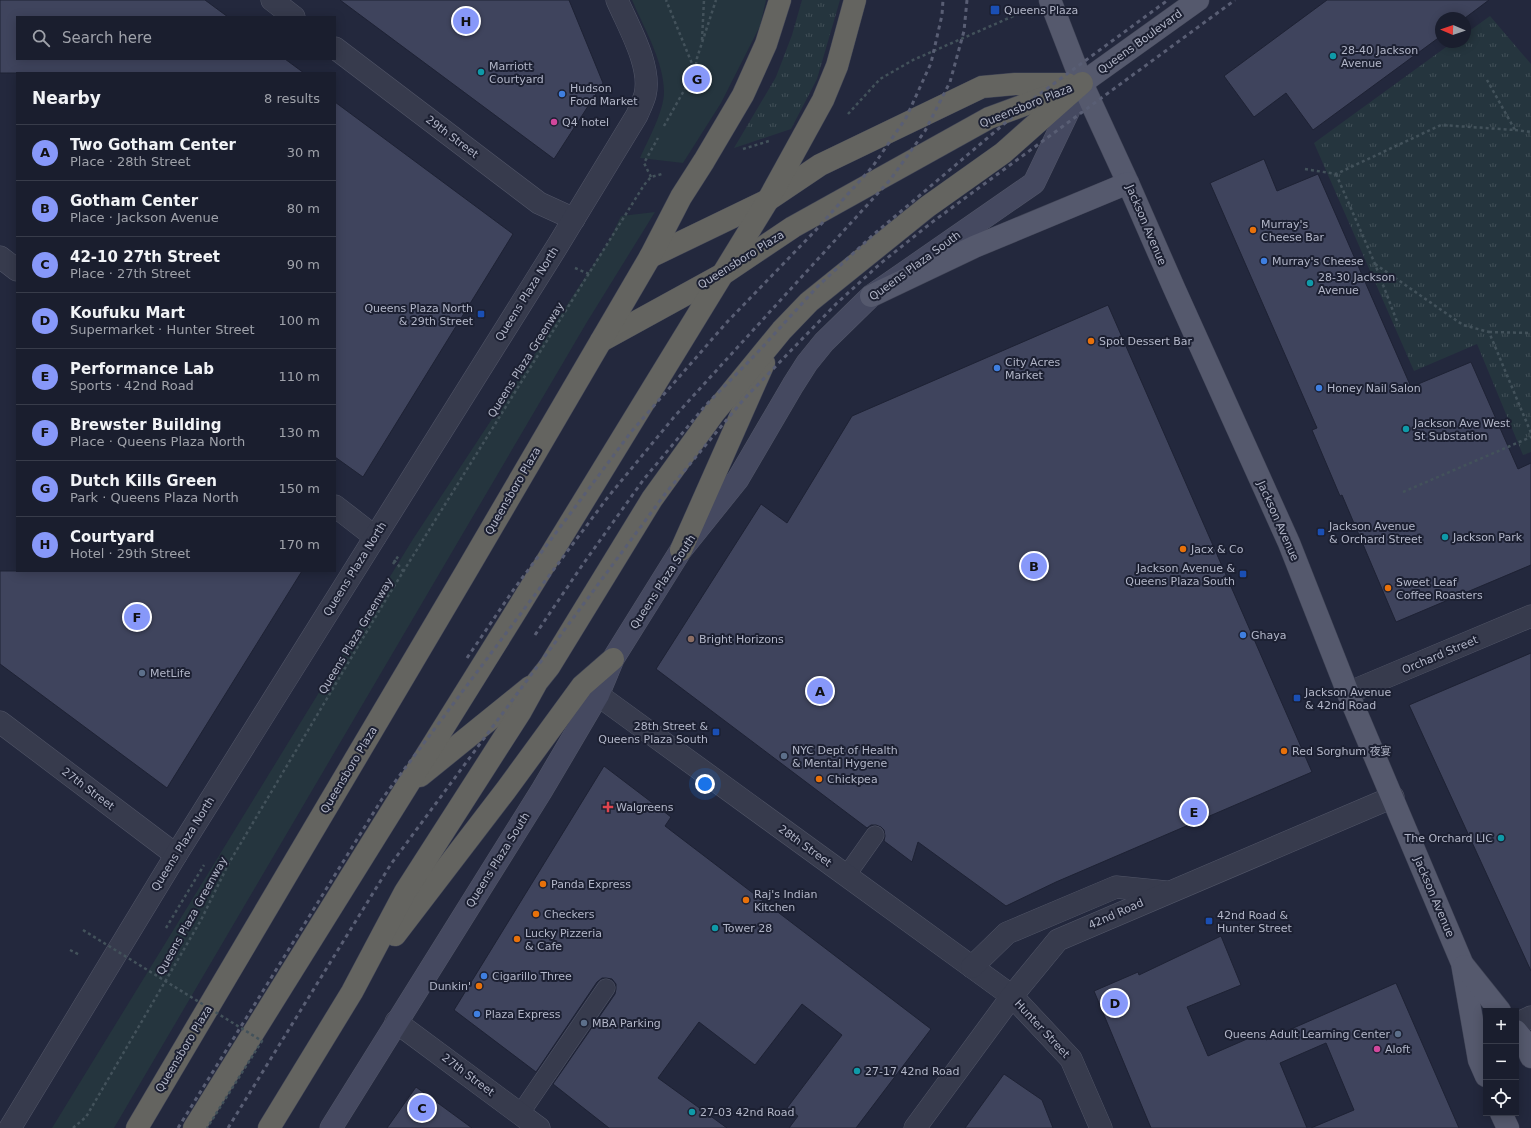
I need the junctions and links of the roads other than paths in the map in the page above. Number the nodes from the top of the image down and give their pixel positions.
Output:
1 (272, 0) edge
2 (616, 0) edge
3 (780, 0) edge
4 (855, 0) edge
5 (1050, 0) edge
6 (1198, 0) edge
7 (293, 16) edge
8 (336, 49) edge
9 (1082, 83) junction
10 (1128, 183) junction
11 (768, 200) junction
12 (574, 219) junction
13 (0, 257) edge
14 (650, 257) junction
15 (16, 269) edge
16 (723, 274) junction
17 (871, 296) junction
18 (776, 337) junction
19 (601, 341) junction
20 (336, 507) edge
21 (375, 537) junction
22 (681, 550) junction
23 (1531, 616) edge
24 (613, 659) junction
25 (537, 682) junction
26 (1348, 693) junction
27 (598, 695) junction
28 (0, 722) edge
29 (407, 787) junction
30 (1392, 797) junction
31 (875, 835) dead end
32 (176, 855) junction
33 (846, 876) junction
34 (1168, 892) junction
35 (1462, 963) junction
36 (972, 967) junction
37 (606, 988) dead end
38 (352, 992) junction
39 (1012, 996) junction
40 (1498, 1008) edge
41 (1531, 1017) edge
42 (396, 1022) junction
43 (1519, 1023) edge
44 (1519, 1035) edge
45 (1531, 1057) edge
46 (1483, 1069) edge
47 (520, 1114) junction
48 (1502, 1116) edge
49 (10, 1128) edge
50 (137, 1128) edge
51 (194, 1128) edge
52 (269, 1128) edge
53 (331, 1128) edge
54 (539, 1128) edge
55 (915, 1128) edge
56 (1100, 1128) edge
57 (1508, 1128) edge

1 - 7 street
2 - 12 street, Queens Plaza North
3 - 14 highway
4 - 11 highway
5 - 9 main road, Jackson Avenue
6 - 9 main road, Queens Boulevard
8 - 12 street, 29th Street
9 - 10 main road, Jackson Avenue
9 - 11 highway
9 - 16 highway, Queensboro Plaza
9 - 17 main road, Queens Plaza South
9 - 18 highway, Queensboro Plaza
10 - 17 main road
10 - 26 main road, Jackson Avenue
11 - 14 highway
11 - 16 highway
12 - 21 street, Queens Plaza North
13 - 15 street
14 - 19 highway
16 - 19 highway, Queensboro Plaza
16 - 29 highway
17 - 22 main road, Queens Plaza South
18 - 22 highway
18 - 25 highway, Queensboro Plaza
19 - 50 highway, Queensboro Plaza
20 - 21 street
21 - 32 street, Queens Plaza North
22 - 24 main road, Queens Plaza South
23 - 26 street, Orchard Street
24 - 27 main road, Queens Plaza South
24 - 38 highway
25 - 29 highway
25 - 38 highway, Queensboro Plaza
26 - 30 main road, Jackson Avenue
27 - 33 street, 28th Street
27 - 42 main road, Queens Plaza South
28 - 32 street, 27th Street
29 - 51 highway
30 - 34 street, 42nd Road
30 - 35 main road, Jackson Avenue
31 - 33 lane
32 - 49 street, Queens Plaza North
33 - 36 street, 28th Street
34 - 36 street
34 - 39 street, 42nd Road
35 - 40 main road, Jackson Avenue
35 - 46 main road, Jackson Avenue
36 - 39 street, 28th Street
37 - 47 lane
38 - 52 highway, Queensboro Plaza
39 - 55 street, 42nd Road
39 - 56 street, Hunter Street
41 - 43 street
42 - 47 street, 27th Street
42 - 53 main road, Queens Plaza South
44 - 45 main road
47 - 54 street, 27th Street
48 - 57 main road

